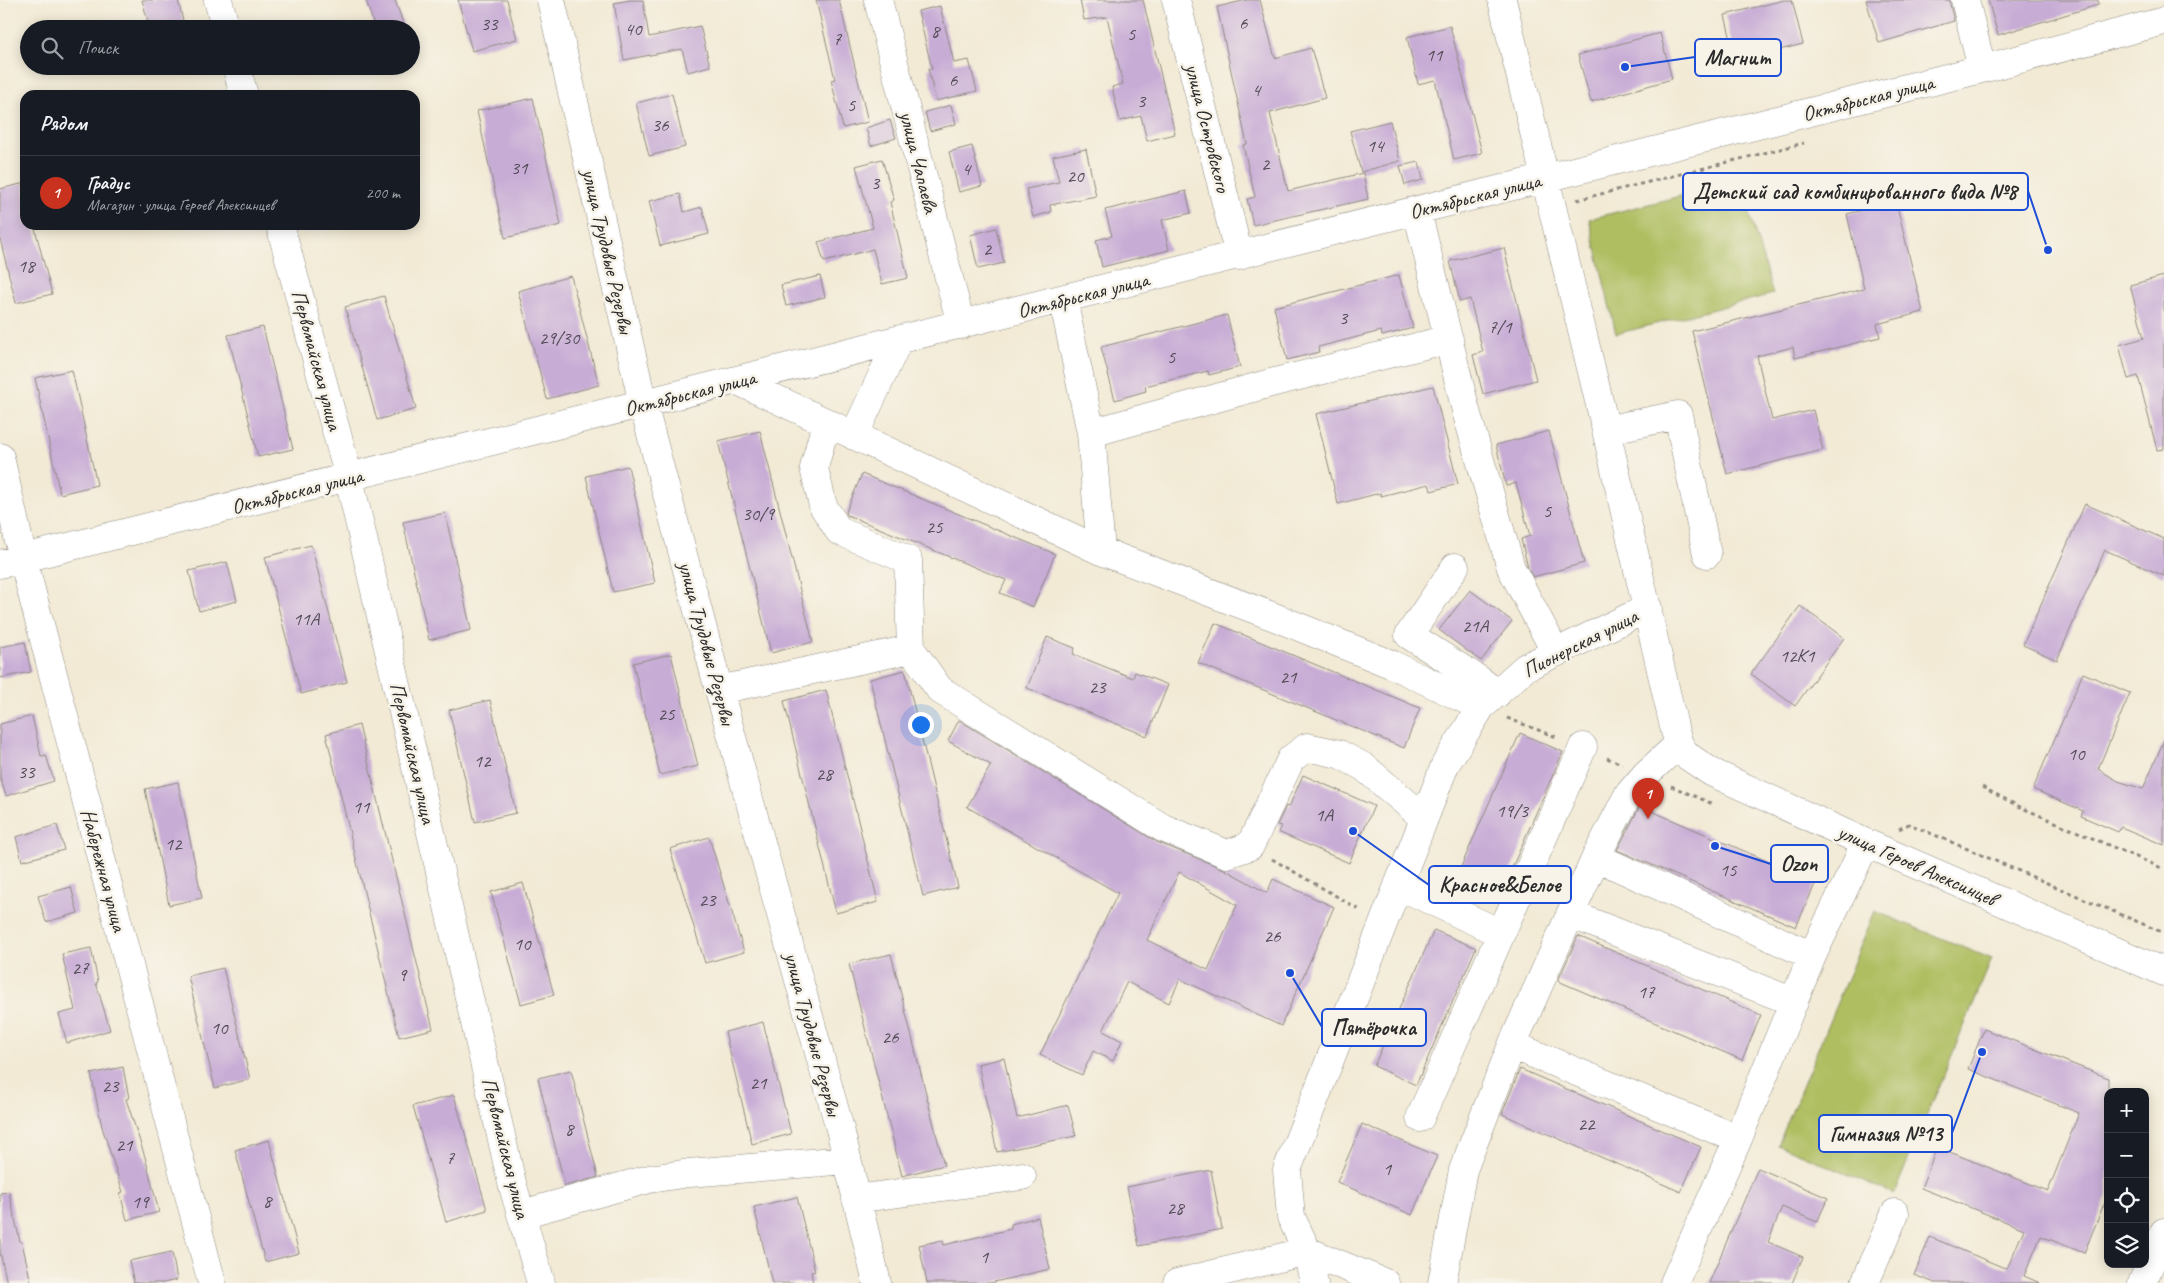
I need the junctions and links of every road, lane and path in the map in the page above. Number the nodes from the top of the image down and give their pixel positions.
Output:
1 (218, 0) edge
2 (551, 0) edge
3 (878, 0) edge
4 (1176, 0) edge
5 (1502, 0) edge
6 (1965, 0) edge
7 (224, 20) edge
8 (2164, 21) edge
9 (1982, 69) junction
10 (238, 75) edge
11 (243, 90) edge
12 (1806, 142) dead end
13 (1548, 192) junction
14 (1417, 211) junction
15 (281, 230) edge
16 (1239, 256) junction
17 (1063, 299) junction
18 (961, 325) junction
19 (1448, 339) junction
20 (898, 341) junction
21 (738, 381) junction
22 (643, 404) junction
23 (826, 423) junction
24 (1606, 430) junction
25 (1091, 432) junction
26 (854, 436) junction
27 (0, 457) edge
28 (349, 478) junction
29 (1101, 551) junction
30 (1707, 554) dead end
31 (12, 561) edge
32 (1455, 567) dead end
33 (1648, 608) junction
34 (911, 649) junction
35 (1556, 653) junction
36 (719, 690) junction
37 (1489, 700) junction
38 (1679, 744) junction
39 (1583, 747) junction
40 (1646, 774) junction
41 (1982, 787) dead end
42 (1721, 808) dead end
43 (1424, 818) junction
44 (1250, 846) junction
45 (1876, 848) junction
46 (1596, 857) junction
47 (2164, 868) edge
48 (1398, 885) junction
49 (1365, 913) dead end
50 (1570, 914) junction
51 (1500, 933) junction
52 (2164, 933) edge
53 (1812, 956) junction
54 (2164, 972) edge
55 (1794, 1002) junction
56 (1512, 1045) junction
57 (1420, 1118) dead end
58 (1738, 1139) junction
59 (847, 1160) junction
60 (1022, 1176) dead end
61 (856, 1199) junction
62 (1894, 1213) dead end
63 (522, 1214) junction
64 (2164, 1232) edge
65 (1307, 1251) junction
66 (212, 1283) edge
67 (542, 1283) edge
68 (877, 1283) edge
69 (1177, 1283) edge
70 (1314, 1283) edge
71 (1385, 1283) edge
72 (1442, 1283) edge
73 (1674, 1283) edge
74 (1866, 1283) edge
75 (2142, 1283) edge

1 - 7 street
2 - 22 street, улица Трудовые Резервы
3 - 18 street, улица Чапаева
4 - 16 street, улица Островского
5 - 13 street, Пионерская улица
6 - 9 street
8 - 9 street, Октябрьская улица
9 - 13 street, Октябрьская улица
10 - 11 street
12 - 13 path
13 - 14 street, Октябрьская улица
13 - 24 street, Пионерская улица
14 - 16 street, Октябрьская улица
14 - 19 street
15 - 28 street, Первомайская улица
16 - 17 street, Октябрьская улица
17 - 18 street, Октябрьская улица
17 - 25 street
18 - 20 street, Октябрьская улица
19 - 25 street
19 - 35 street
20 - 21 street, Октябрьская улица
20 - 26 street
21 - 22 street, Октябрьская улица
21 - 23 street
22 - 28 street, Октябрьская улица
22 - 36 street, улица Трудовые Резервы
23 - 26 street
23 - 34 street
24 - 30 street
24 - 33 street, Пионерская улица
25 - 29 street
26 - 29 street
27 - 31 street, Набережная улица
28 - 31 street, Октябрьская улица
28 - 63 street, Первомайская улица
29 - 37 street
31 - 66 street, Набережная улица
32 - 37 street
33 - 35 street, Пионерская улица
33 - 38 street, Пионерская улица
34 - 36 street
34 - 44 street
35 - 37 street, Пионерская улица
36 - 59 street, улица Трудовые Резервы
37 - 39 path
37 - 43 street, Пионерская улица
38 - 40 street
38 - 45 street, улица Героев Алексинцев
39 - 40 path
39 - 51 street
40 - 42 path
40 - 46 street
41 - 47 path
43 - 44 street
43 - 48 street, Пионерская улица
44 - 49 path
45 - 52 path
45 - 53 street
45 - 54 street, улица Героев Алексинцев
46 - 50 street
46 - 53 street
48 - 51 street
48 - 65 street, Пионерская улица
50 - 55 street
50 - 56 street
51 - 57 street
53 - 55 street
55 - 58 street
56 - 58 street
56 - 72 street
58 - 73 street
59 - 61 street, улица Трудовые Резервы
59 - 63 street
60 - 61 street
61 - 68 street, улица Трудовые Резервы
62 - 74 street
63 - 67 street, Первомайская улица
64 - 75 street
65 - 69 street
65 - 70 street, Пионерская улица
65 - 71 street

